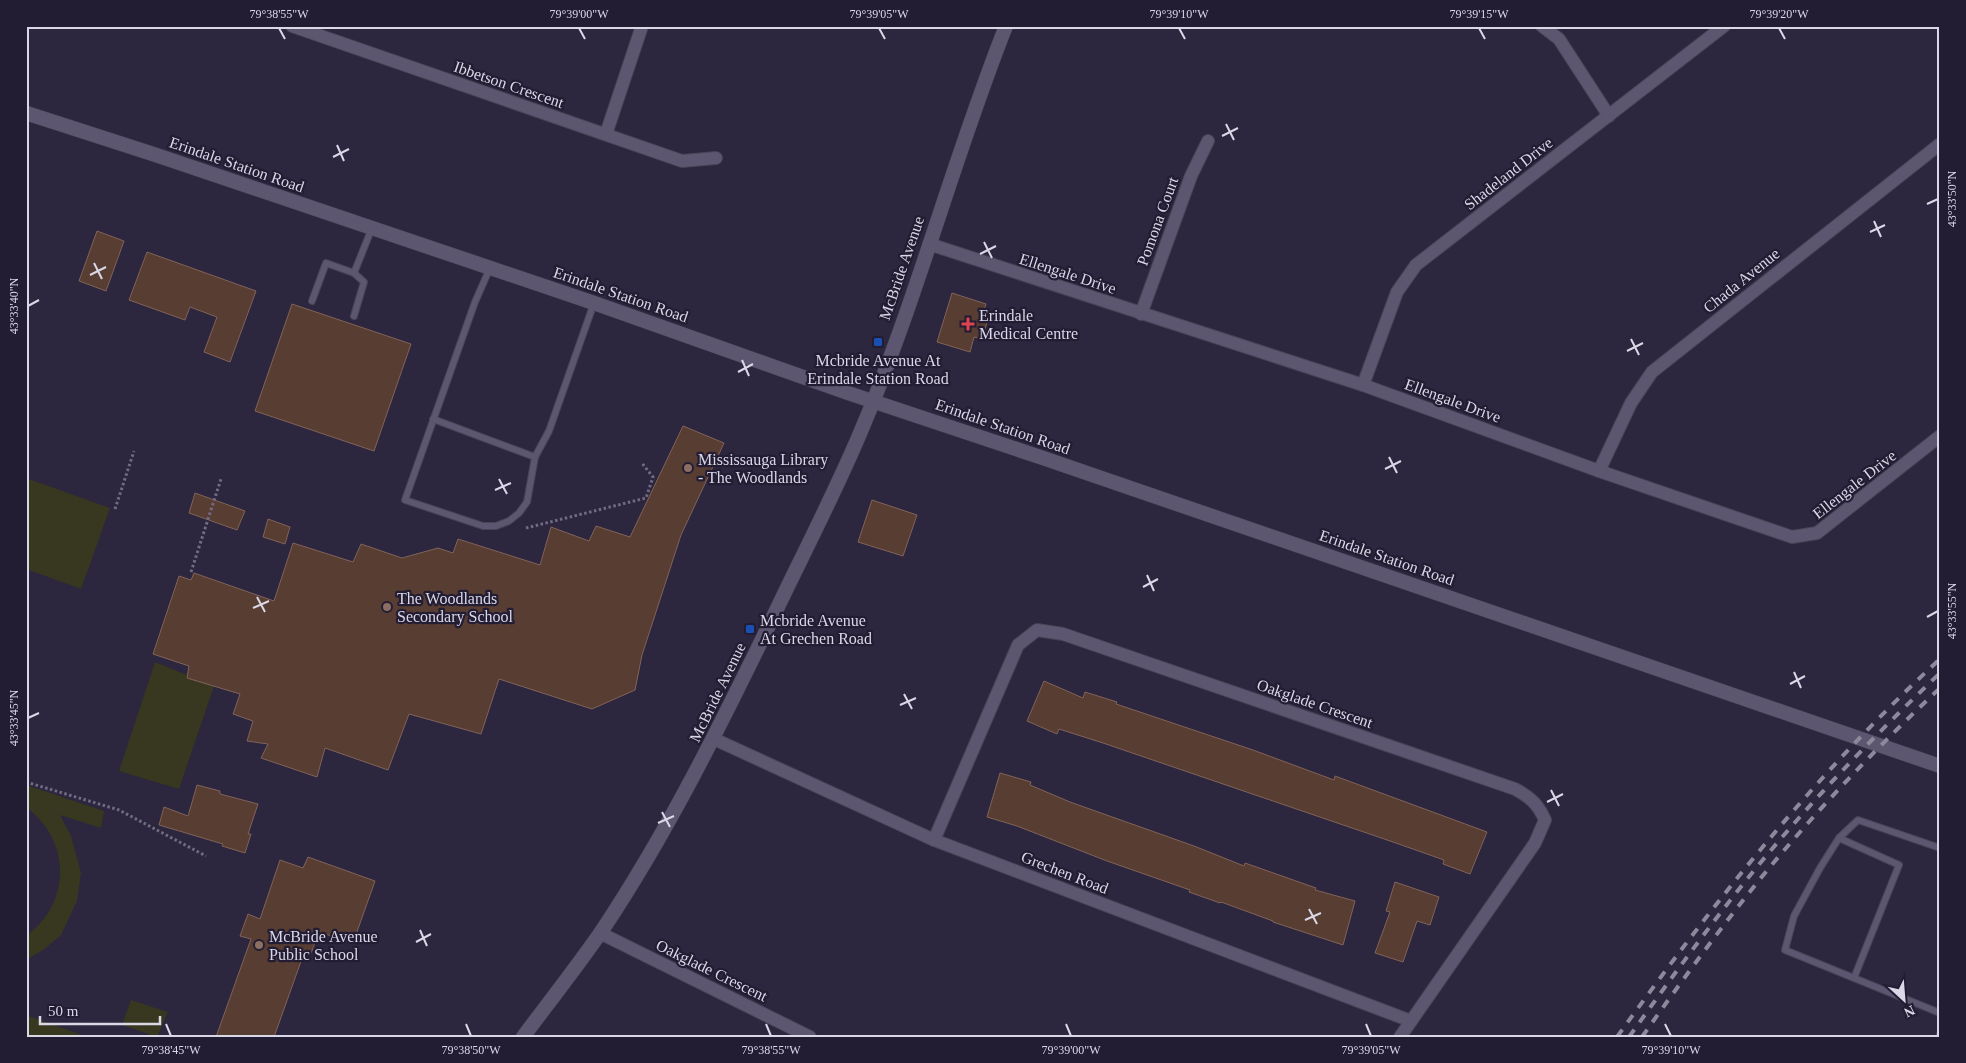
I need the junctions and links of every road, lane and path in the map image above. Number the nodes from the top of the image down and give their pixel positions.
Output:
1 (292, 26) edge
2 (642, 26) edge
3 (1006, 26) edge
4 (1542, 26) edge
5 (1724, 26) edge
6 (26, 113) edge
7 (1609, 116) junction
8 (606, 134) junction
9 (1208, 141) dead end
10 (1940, 144) edge
11 (716, 158) dead end
12 (372, 228) junction
13 (928, 244) junction
14 (490, 268) junction
15 (354, 273) junction
16 (312, 301) dead end
17 (594, 303) junction
18 (1142, 314) junction
19 (354, 316) dead end
20 (1363, 385) junction
21 (872, 400) junction
22 (433, 419) junction
23 (1940, 436) edge
24 (134, 451) dead end
25 (535, 457) junction
26 (641, 462) dead end
27 (1599, 471) junction
28 (221, 479) dead end
29 (115, 509) dead end
30 (526, 528) dead end
31 (191, 572) dead end
32 (714, 739) junction
33 (1940, 766) edge
34 (26, 782) edge
35 (1839, 838) junction
36 (934, 840) junction
37 (1940, 848) edge
38 (206, 856) dead end
39 (600, 933) junction
40 (1854, 978) junction
41 (1940, 1013) edge
42 (1411, 1021) junction
43 (523, 1037) edge
44 (810, 1037) edge
45 (1400, 1037) edge

1 - 8 street, Ibbetson Crescent
2 - 8 street
3 - 13 street, McBride Avenue
4 - 7 street
5 - 7 street, Shadeland Drive
6 - 12 street, Erindale Station Road
7 - 20 street, Shadeland Drive
8 - 11 street, Ibbetson Crescent
9 - 18 street, Pomona Court
10 - 27 street, Chada Avenue
12 - 14 street, Erindale Station Road
12 - 15 lane
13 - 18 street, Ellengale Drive
13 - 21 street, McBride Avenue
14 - 17 street, Erindale Station Road
14 - 22 lane
15 - 16 lane
15 - 19 lane
17 - 21 street, Erindale Station Road
17 - 25 lane
18 - 20 street, Ellengale Drive
20 - 27 street, Ellengale Drive
21 - 32 street, McBride Avenue
21 - 33 street, Erindale Station Road
22 - 25 lane
22 - 25 lane
23 - 27 street, Ellengale Drive
24 - 29 path
26 - 30 path
28 - 31 path
32 - 36 street, Grechen Road
32 - 39 street, McBride Avenue
34 - 38 path
35 - 37 lane
35 - 40 lane
35 - 40 lane
36 - 42 street, Grechen Road
36 - 42 street, Oakglade Crescent
39 - 43 street, McBride Avenue
39 - 44 street, Oakglade Crescent
40 - 41 lane
42 - 45 street, Oakglade Crescent

